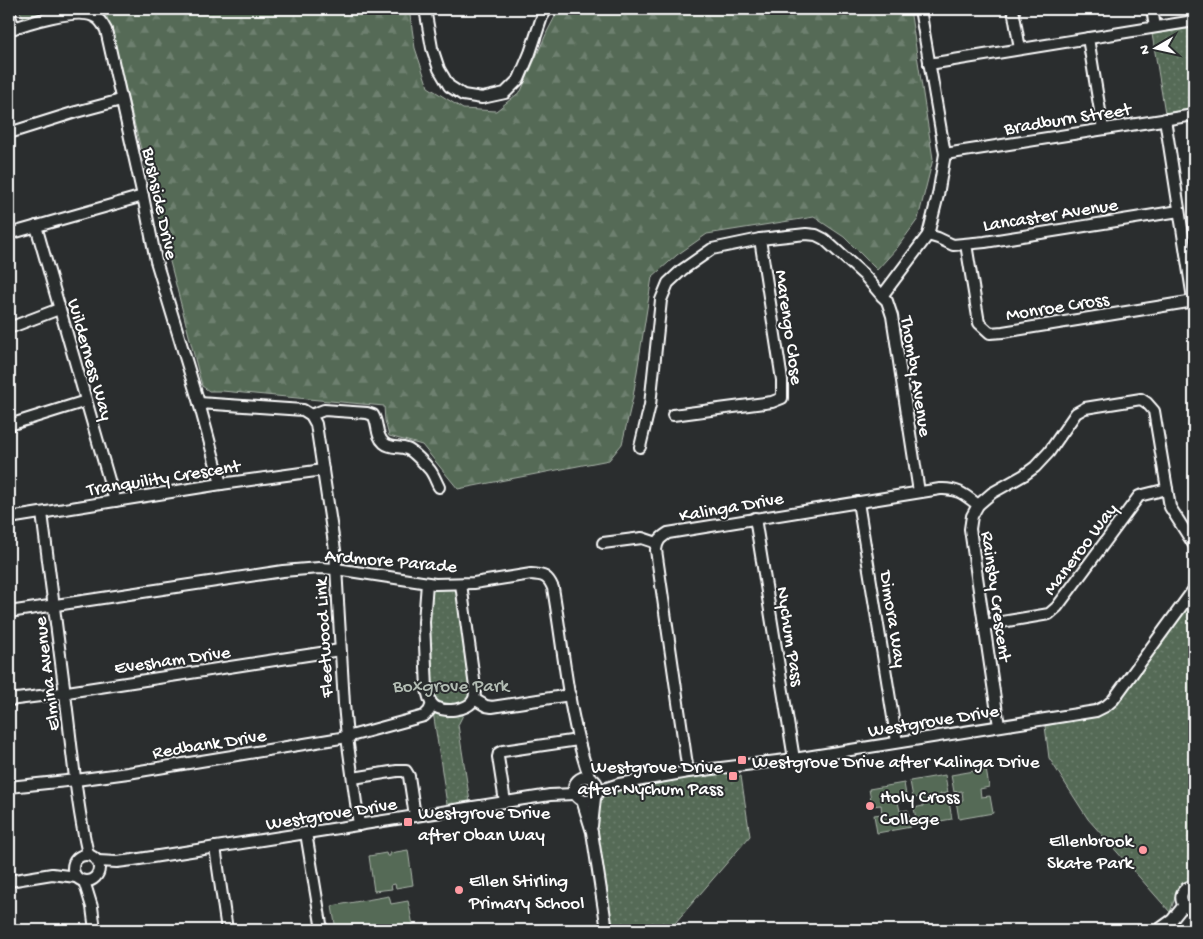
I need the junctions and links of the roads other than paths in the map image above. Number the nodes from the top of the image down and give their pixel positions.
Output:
1 (425, 9) edge
2 (547, 9) edge
3 (920, 9) edge
4 (1013, 9) edge
5 (1152, 9) edge
6 (9, 14) edge
7 (1194, 21) edge
8 (1156, 27) junction
9 (11, 29) edge
10 (1088, 38) junction
11 (1020, 49) junction
12 (929, 64) junction
13 (121, 100) junction
14 (1194, 114) edge
15 (1165, 119) junction
16 (1103, 129) junction
17 (9, 133) edge
18 (945, 154) junction
19 (143, 196) junction
20 (1179, 211) junction
21 (36, 226) junction
22 (9, 234) edge
23 (928, 235) junction
24 (760, 239) junction
25 (966, 244) junction
26 (882, 296) junction
27 (1194, 303) edge
28 (59, 309) junction
29 (9, 328) edge
30 (86, 401) junction
31 (199, 404) junction
32 (311, 415) junction
33 (672, 415) dead end
34 (9, 425) edge
35 (640, 447) dead end
36 (323, 470) junction
37 (221, 484) junction
38 (439, 487) dead end
39 (1167, 489) junction
40 (919, 492) junction
41 (114, 501) junction
42 (858, 502) junction
43 (978, 506) junction
44 (42, 513) junction
45 (9, 518) edge
46 (755, 518) junction
47 (604, 543) dead end
48 (657, 543) junction
49 (1194, 545) edge
50 (336, 569) junction
51 (428, 583) junction
52 (461, 584) junction
53 (1194, 589) edge
54 (55, 605) junction
55 (9, 612) edge
56 (984, 625) junction
57 (340, 650) junction
58 (65, 692) junction
59 (570, 695) junction
60 (474, 699) junction
61 (9, 700) edge
62 (432, 704) junction
63 (999, 726) junction
64 (347, 737) junction
65 (578, 740) junction
66 (897, 742) junction
67 (794, 759) junction
68 (688, 772) junction
69 (352, 778) junction
70 (76, 780) junction
71 (9, 788) edge
72 (586, 788) junction
73 (505, 802) junction
74 (415, 816) junction
75 (359, 825) junction
76 (306, 833) junction
77 (214, 847) junction
78 (84, 855) junction
79 (98, 861) junction
80 (117, 862) junction
81 (73, 864) junction
82 (52, 874) junction
83 (97, 875) junction
84 (80, 879) junction
85 (9, 880) edge
86 (1194, 886) edge
87 (92, 907) junction
88 (1189, 907) edge
89 (95, 930) edge
90 (228, 930) edge
91 (322, 930) edge
92 (607, 930) edge
93 (1158, 930) edge

1 - 2 street
3 - 12 street
4 - 11 street
5 - 8 street
6 - 9 street
7 - 8 street
8 - 10 street
9 - 13 street, Bushside Drive
10 - 11 street
10 - 16 street
11 - 12 street
12 - 18 street
13 - 17 street
13 - 19 street, Bushside Drive
14 - 15 street, Bradburn Street
15 - 16 street, Bradburn Street
15 - 20 street
16 - 18 street, Bradburn Street
18 - 23 street
19 - 21 street
19 - 31 street, Bushside Drive
20 - 25 street, Lancaster Avenue
20 - 27 street
21 - 22 street
21 - 28 street, Wilderness Way
23 - 25 street, Lancaster Avenue
23 - 26 street
24 - 26 street, Thomby Avenue
24 - 33 street, Marengo Close
24 - 35 street, Thomby Avenue
25 - 27 street, Monroe Cross
26 - 40 street, Thomby Avenue
28 - 29 street
28 - 30 street, Wilderness Way
30 - 34 street
30 - 41 street, Wilderness Way
31 - 32 street
31 - 37 street, Bushside Drive
32 - 36 street, Fleetwood Link
32 - 38 street
36 - 37 street, Tranquility Crescent
36 - 50 street, Fleetwood Link
37 - 41 street, Tranquility Crescent
39 - 43 street, Rainsby Crescent
39 - 49 street, Rainsby Crescent
39 - 56 street, Maneroo Way
40 - 42 street, Kalinga Drive
40 - 43 street, Kalinga Drive
41 - 44 street, Tranquility Crescent
42 - 46 street, Kalinga Drive
42 - 66 street, Dimora Way
43 - 56 street, Rainsby Crescent
44 - 45 street, Tranquility Crescent
44 - 54 street, Elmina Avenue
46 - 48 street, Kalinga Drive
46 - 67 street, Nychum Pass
47 - 48 street
48 - 68 street
50 - 51 street, Ardmore Parade
50 - 54 street, Ardmore Parade
50 - 57 street, Fleetwood Link
51 - 52 street, Ardmore Parade
51 - 62 street
52 - 59 street, Ardmore Parade
52 - 60 street
53 - 63 street, Westgrove Drive
54 - 55 street, Ardmore Parade
54 - 58 street, Elmina Avenue
56 - 63 street, Rainsby Crescent
57 - 58 street, Evesham Drive
57 - 64 street, Fleetwood Link
58 - 61 street, Evesham Drive
58 - 70 street, Elmina Avenue
59 - 60 street
59 - 65 street, Ardmore Parade
60 - 62 street
62 - 64 street, Redbank Drive
63 - 66 street, Westgrove Drive
64 - 69 street, Fleetwood Link
64 - 70 street, Redbank Drive
65 - 72 street, Ardmore Parade
65 - 73 street
66 - 67 street, Westgrove Drive
67 - 68 street, Westgrove Drive
68 - 72 street, Westgrove Drive
69 - 74 street
69 - 75 street, Fleetwood Link
70 - 71 street, Redbank Drive
70 - 78 street, Elmina Avenue
72 - 73 street, Westgrove Drive
72 - 92 street, Ardmore Parade
73 - 74 street, Westgrove Drive
74 - 75 street, Westgrove Drive
75 - 76 street, Westgrove Drive
76 - 77 street, Westgrove Drive
76 - 91 street
77 - 80 street, Westgrove Drive
77 - 90 street
78 - 79 street
78 - 81 street
79 - 80 street, Westgrove Drive
79 - 83 street
80 - 83 street, Westgrove Drive
81 - 82 street
81 - 84 street
82 - 84 street
82 - 85 street
83 - 84 street
83 - 87 street
84 - 87 street
86 - 88 street
87 - 89 street
88 - 93 street

